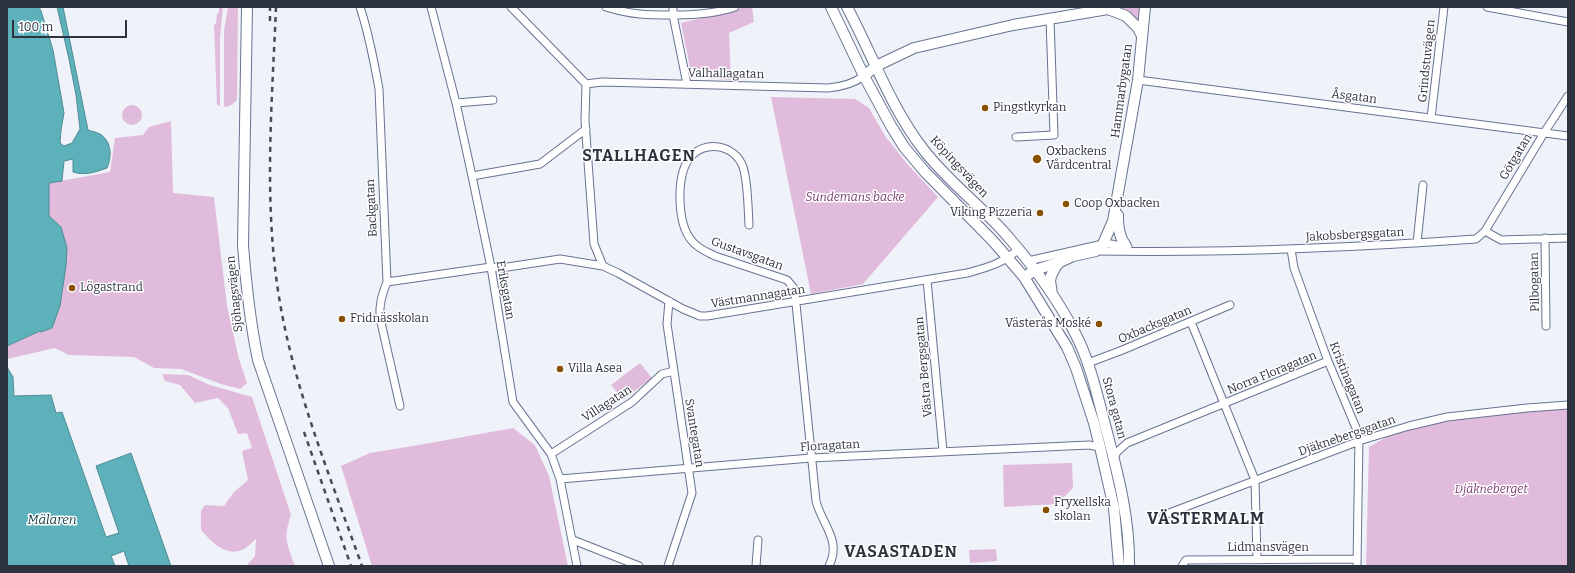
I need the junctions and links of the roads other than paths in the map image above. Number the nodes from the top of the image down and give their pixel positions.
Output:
1 (247, 7) edge
2 (360, 7) edge
3 (431, 7) edge
4 (511, 7) edge
5 (606, 7) edge
6 (673, 7) edge
7 (735, 7) edge
8 (831, 7) edge
9 (847, 7) edge
10 (1145, 7) edge
11 (1444, 7) edge
12 (1487, 7) edge
13 (1110, 8) edge
14 (673, 15) junction
15 (1050, 19) junction
16 (1568, 22) edge
17 (1142, 36) junction
18 (876, 66) junction
19 (864, 76) junction
20 (1138, 80) junction
21 (586, 84) junction
22 (687, 84) junction
23 (1568, 96) edge
24 (493, 100) dead end
25 (456, 103) junction
26 (1431, 118) junction
27 (586, 129) junction
28 (1544, 133) junction
29 (1016, 136) dead end
30 (1568, 136) edge
31 (472, 176) junction
32 (1423, 184) dead end
33 (1118, 203) junction
34 (749, 225) dead end
35 (1485, 231) junction
36 (1545, 238) junction
37 (1568, 238) edge
38 (1417, 243) junction
39 (1126, 246) junction
40 (1099, 248) junction
41 (1019, 249) junction
42 (1291, 249) junction
43 (1137, 252) junction
44 (1008, 258) junction
45 (1028, 261) junction
46 (1060, 262) junction
47 (603, 266) junction
48 (491, 267) junction
49 (1017, 269) junction
50 (1035, 270) junction
51 (1024, 277) junction
52 (927, 280) junction
53 (387, 282) junction
54 (1054, 298) junction
55 (670, 301) junction
56 (797, 302) junction
57 (1230, 305) dead end
58 (1191, 322) junction
59 (1546, 326) dead end
60 (1328, 361) junction
61 (1088, 363) junction
62 (674, 371) junction
63 (1223, 404) junction
64 (1568, 405) edge
65 (400, 406) dead end
66 (1359, 441) junction
67 (1100, 447) junction
68 (943, 452) junction
69 (551, 454) junction
70 (811, 458) junction
71 (1114, 458) junction
72 (688, 468) junction
73 (560, 479) junction
74 (1254, 480) junction
75 (1164, 515) dead end
76 (573, 540) junction
77 (758, 540) dead end
78 (1257, 559) junction
79 (1357, 562) edge
80 (329, 566) edge
81 (576, 566) edge
82 (639, 566) edge
83 (668, 566) edge
84 (756, 566) edge
85 (828, 566) edge
86 (1119, 566) edge
87 (1129, 566) edge
88 (1182, 566) edge

1 - 80 main road, Sjöhagsvägen
2 - 53 street, Backgatan
3 - 25 street, Eriksgatan
4 - 21 street
5 - 14 street
6 - 14 street
7 - 14 street
8 - 19 main road
9 - 18 main road, Köpingsvägen
10 - 17 main road, Hammarbygatan
11 - 26 street, Grindstuvägen
12 - 16 street
13 - 15 main road
13 - 17 main road
14 - 22 street
15 - 18 main road
15 - 29 street
17 - 20 main road, Hammarbygatan
18 - 19 main road
18 - 41 main road, Köpingsvägen
19 - 22 street, Valhallagatan
19 - 44 main road
20 - 26 street, Åsgatan
20 - 33 main road, Hammarbygatan
21 - 22 street, Valhallagatan
21 - 27 street
23 - 28 street, Götgatan
24 - 25 street
25 - 31 street, Eriksgatan
26 - 28 street, Åsgatan
27 - 31 street
27 - 47 street
28 - 30 street, Åsgatan
28 - 35 street, Götgatan
31 - 48 street, Eriksgatan
32 - 38 street
33 - 39 main road, Hammarbygatan
33 - 40 main road, Hammarbygatan
34 - 56 street, Gustavsgatan
35 - 36 street
35 - 38 street, Jakobsbergsgatan
36 - 37 street
36 - 59 street, Pilbogatan
38 - 42 street, Jakobsbergsgatan
39 - 40 street, Jakobsbergsgatan
39 - 43 street, Jakobsbergsgatan
40 - 43 street, Jakobsbergsgatan
40 - 45 street, Jakobsbergsgatan
40 - 46 main road
41 - 44 street, Västmannagatan
41 - 45 main road, Köpingsvägen
42 - 43 street, Jakobsbergsgatan
42 - 60 street, Kristinagatan
44 - 49 main road
44 - 52 street, Västmannagatan
45 - 49 main road
45 - 50 main road, Köpingsvägen
46 - 50 main road
46 - 54 main road
47 - 48 street, Västmannagatan
47 - 55 street, Västmannagatan
48 - 53 street, Västmannagatan
48 - 69 street, Eriksgatan
49 - 51 main road, Stora gatan
50 - 51 main road
50 - 54 main road, Stora gatan
51 - 67 main road, Stora gatan
52 - 56 street, Västmannagatan
52 - 68 street, Västra Bergsgatan
53 - 65 street, Backgatan
54 - 61 main road, Stora gatan
55 - 56 street, Västmannagatan
55 - 62 street, Svantegatan
56 - 70 street, Gustavsgatan
57 - 58 street, Oxbacksgatan
58 - 61 street, Oxbacksgatan
58 - 63 street, Norra Floragatan
60 - 63 street, Norra Floragatan
60 - 66 street, Kristinagatan
61 - 71 main road, Stora gatan
62 - 69 street, Villagatan
62 - 72 street, Svantegatan
63 - 71 street, Norra Floragatan
63 - 74 street
64 - 66 street, Djäknebergsgatan
66 - 74 street, Djäknebergsgatan
66 - 79 street, Kristinagatan
67 - 68 street, Floragatan
67 - 86 main road, Stora gatan
68 - 70 street, Floragatan
69 - 73 street, Eriksgatan
70 - 72 street, Floragatan
70 - 85 street, Gustavsgatan
71 - 87 main road, Stora gatan
72 - 73 street, Floragatan
72 - 83 street, Svantegatan
73 - 76 street, Eriksgatan
74 - 75 street, Djäknebergsgatan
74 - 78 street
76 - 81 street, Eriksgatan
76 - 82 street
77 - 84 street
78 - 79 street, Lidmansvägen
78 - 88 street, Lidmansvägen

